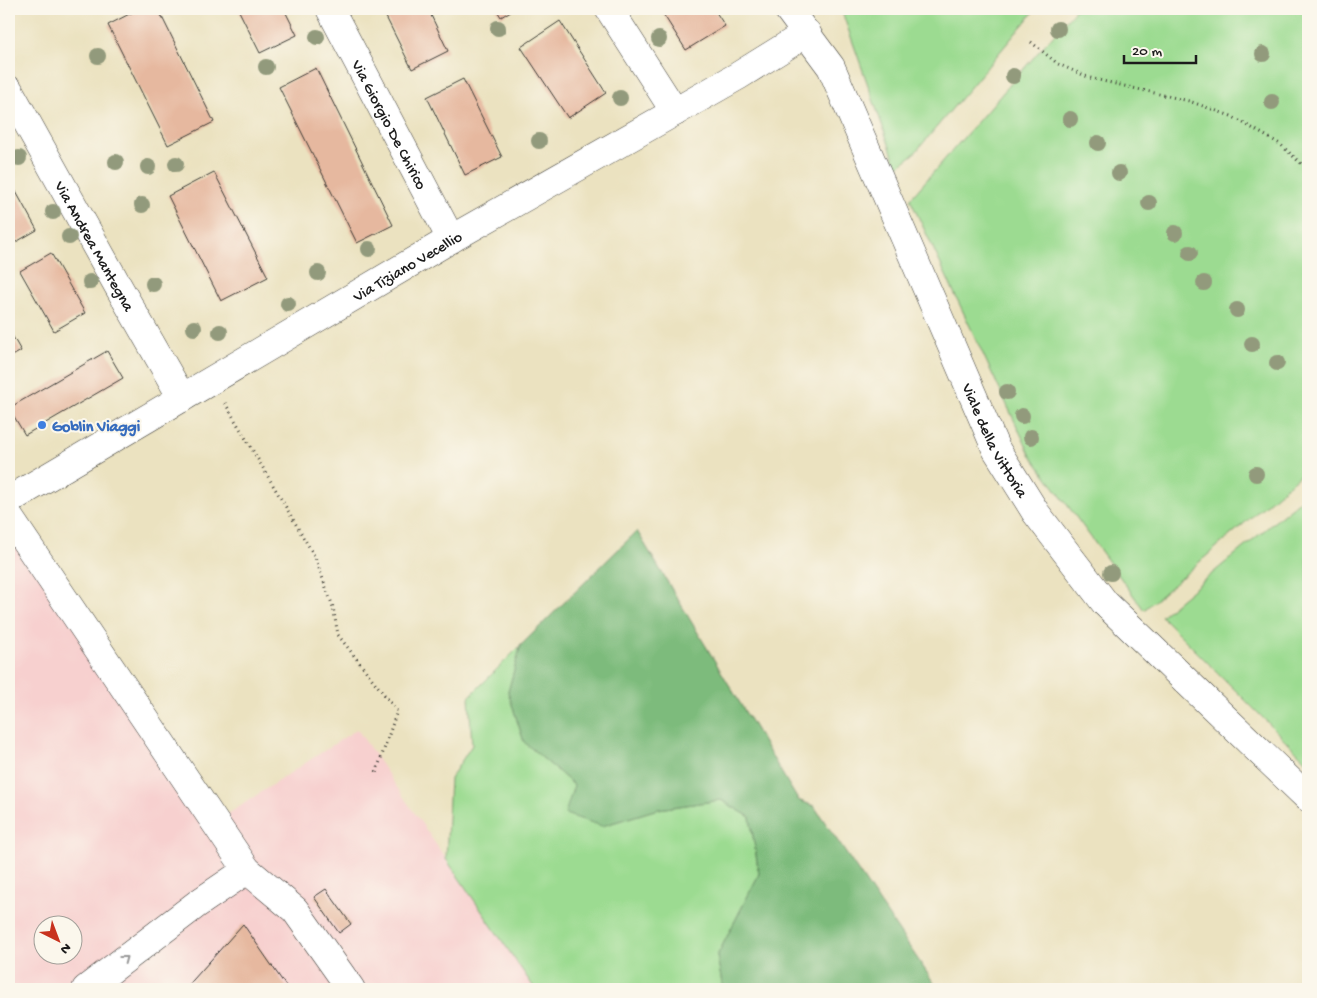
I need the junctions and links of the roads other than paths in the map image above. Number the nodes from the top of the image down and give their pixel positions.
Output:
1 (330, 9) edge
2 (609, 9) edge
3 (788, 9) edge
4 (807, 33) junction
5 (12, 104) edge
6 (675, 112) junction
7 (452, 239) junction
8 (182, 398) junction
9 (9, 500) edge
10 (9, 517) edge
11 (1308, 798) edge
12 (236, 878) junction
13 (86, 989) edge
14 (351, 989) edge

1 - 7 street, Via Giorgio De Chirico
2 - 6 street
3 - 4 street, Viale della Vittoria
4 - 6 street, Via Tiziano Vecellio
4 - 11 street, Viale della Vittoria
5 - 8 street, Via Andrea Mantegna
6 - 7 street, Via Tiziano Vecellio
7 - 8 street, Via Tiziano Vecellio
8 - 9 street, Via Tiziano Vecellio
10 - 12 street
13 -> 12 street
12 - 14 street

